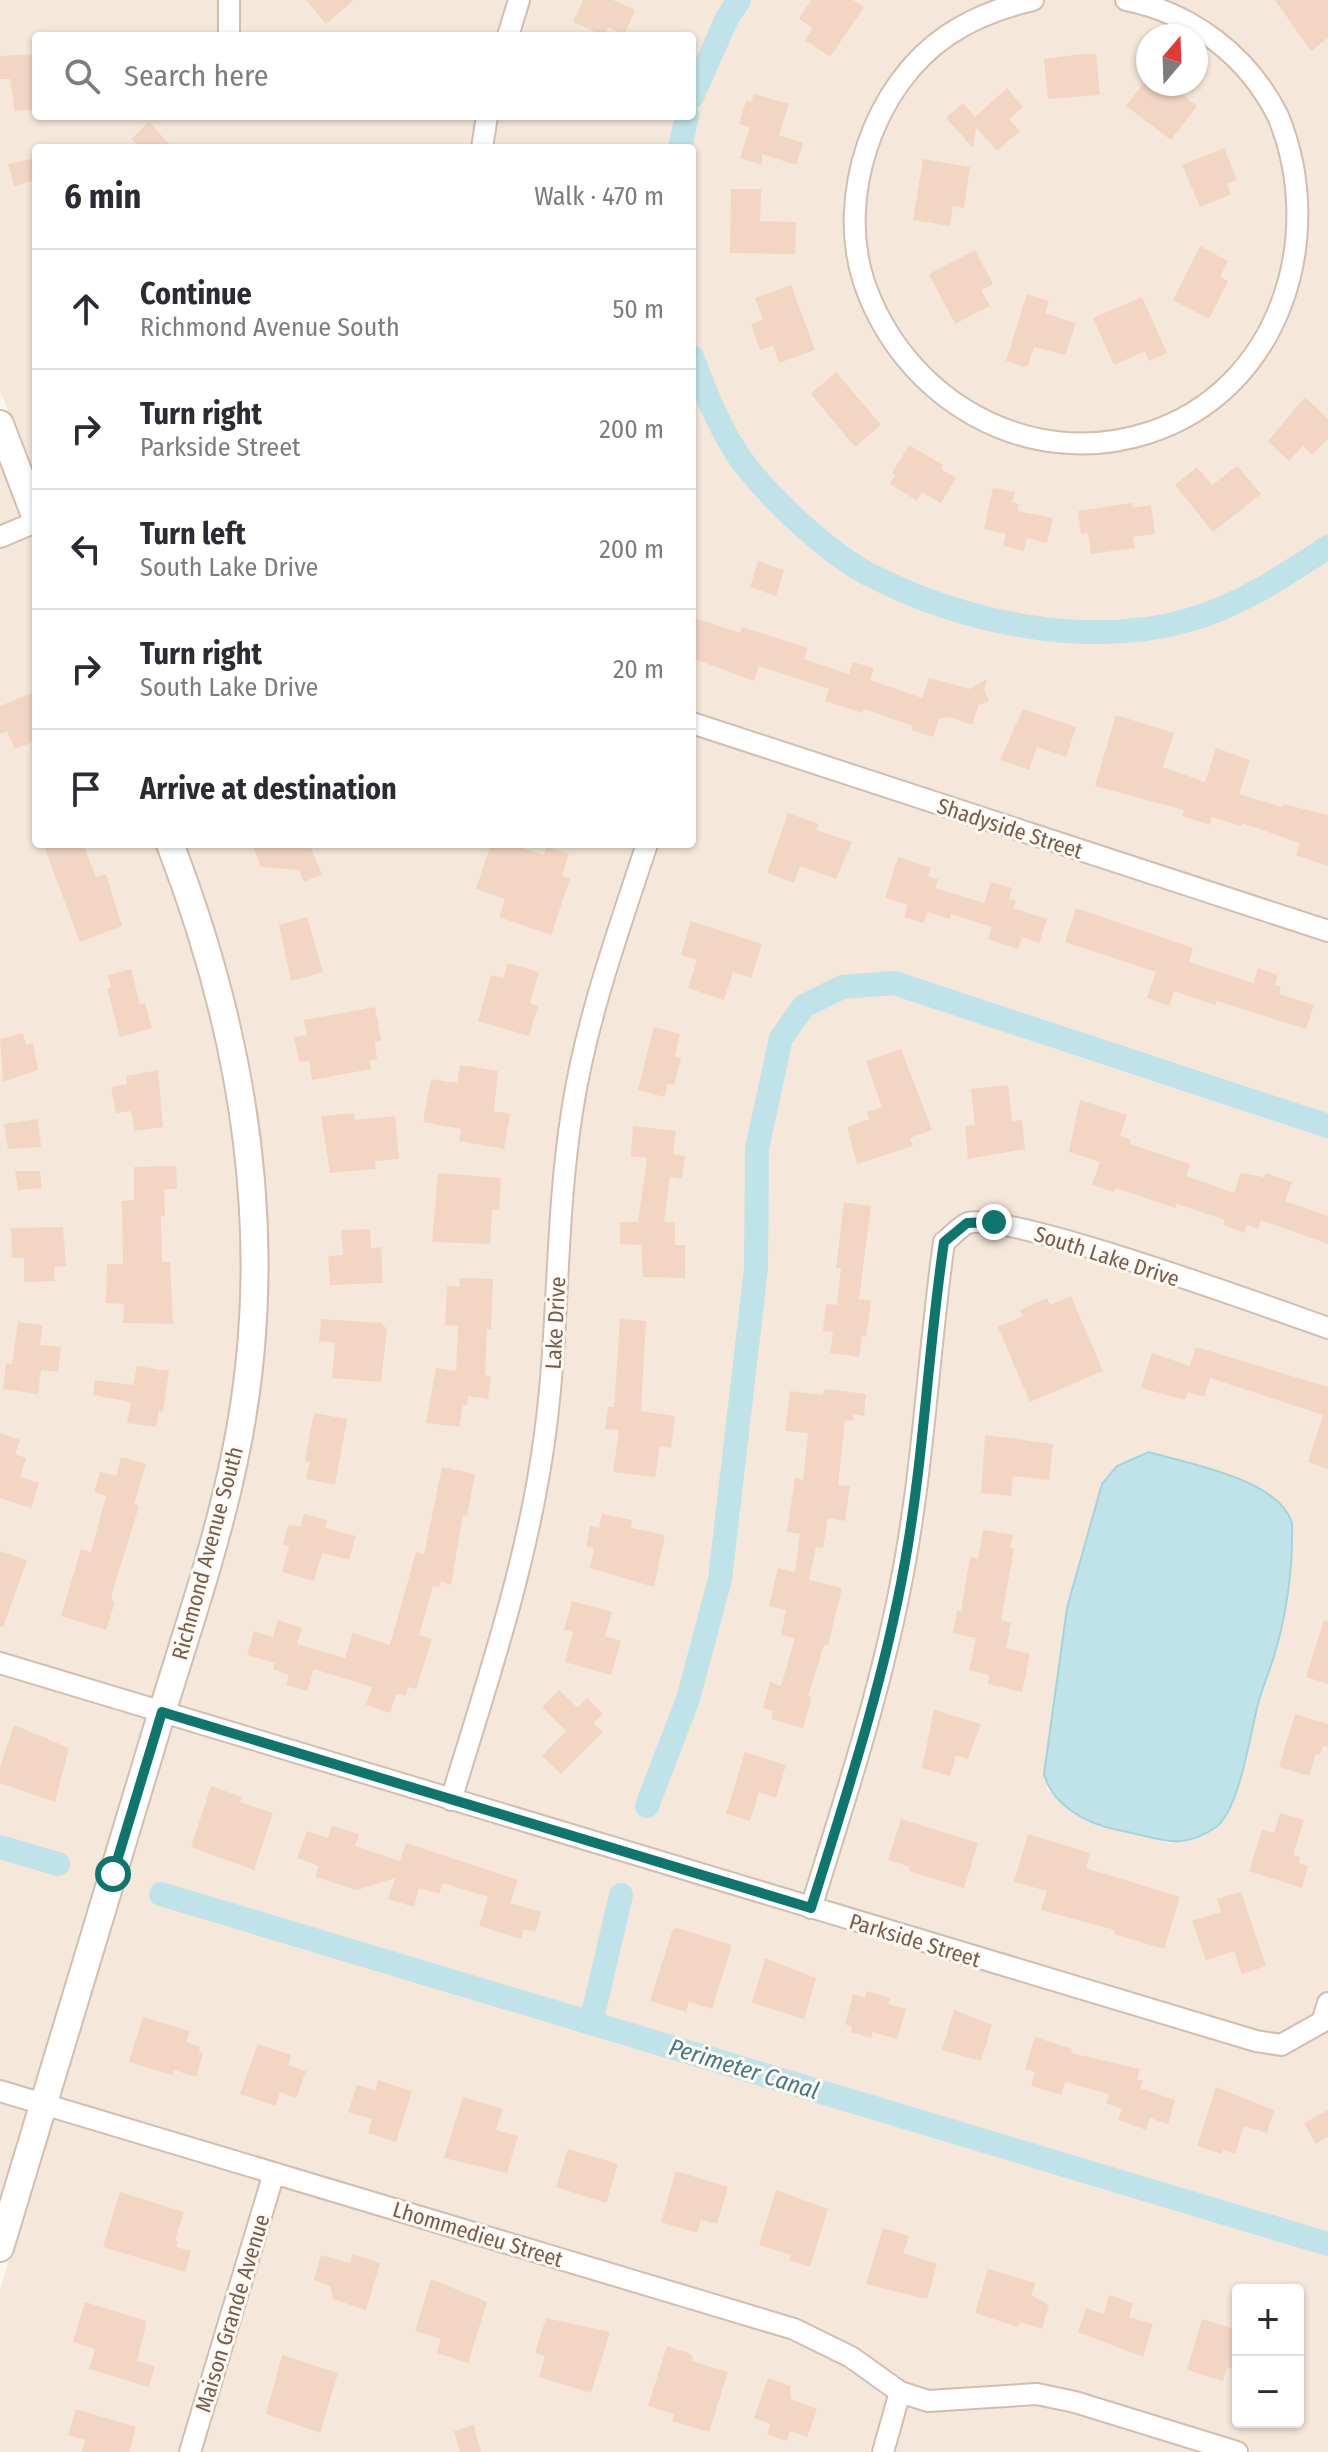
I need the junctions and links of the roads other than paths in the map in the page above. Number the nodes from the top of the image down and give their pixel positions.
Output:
1 (229, 0) edge
2 (519, 0) edge
3 (1033, 0) edge
4 (1126, 0) edge
5 (1149, 2) edge
6 (229, 32) edge
7 (509, 32) edge
8 (486, 120) edge
9 (483, 144) edge
10 (0, 424) edge
11 (32, 509) edge
12 (32, 522) edge
13 (0, 537) edge
14 (696, 724) edge
15 (171, 848) edge
16 (646, 848) edge
17 (1328, 931) edge
18 (1328, 1328) edge
19 (0, 1663) edge
20 (162, 1712) junction
21 (451, 1800) junction
22 (811, 1908) junction
23 (1325, 2013) edge
24 (0, 2091) edge
25 (43, 2104) junction
26 (274, 2173) junction
27 (0, 2248) edge
28 (900, 2392) junction
29 (190, 2452) edge
30 (883, 2452) edge
31 (1237, 2452) edge

1 - 6 street
2 - 7 street
3 - 5 street
4 - 5 street
8 - 9 street
10 - 11 street
12 - 13 street
14 - 17 street, Shadyside Street
15 - 20 street, Richmond Avenue South
16 - 21 street, Lake Drive
18 - 22 street, South Lake Drive
19 - 20 street, Parkside Street
20 - 21 street, Parkside Street
20 - 25 street, Richmond Avenue South
21 - 22 street, Parkside Street
22 - 23 street, Parkside Street
24 - 25 street, Lhommedieu Street
25 - 26 street, Lhommedieu Street
25 - 27 street, Richmond Avenue South
26 - 28 street, Lhommedieu Street
26 - 29 street, Maison Grande Avenue
28 - 30 street
28 - 31 street

